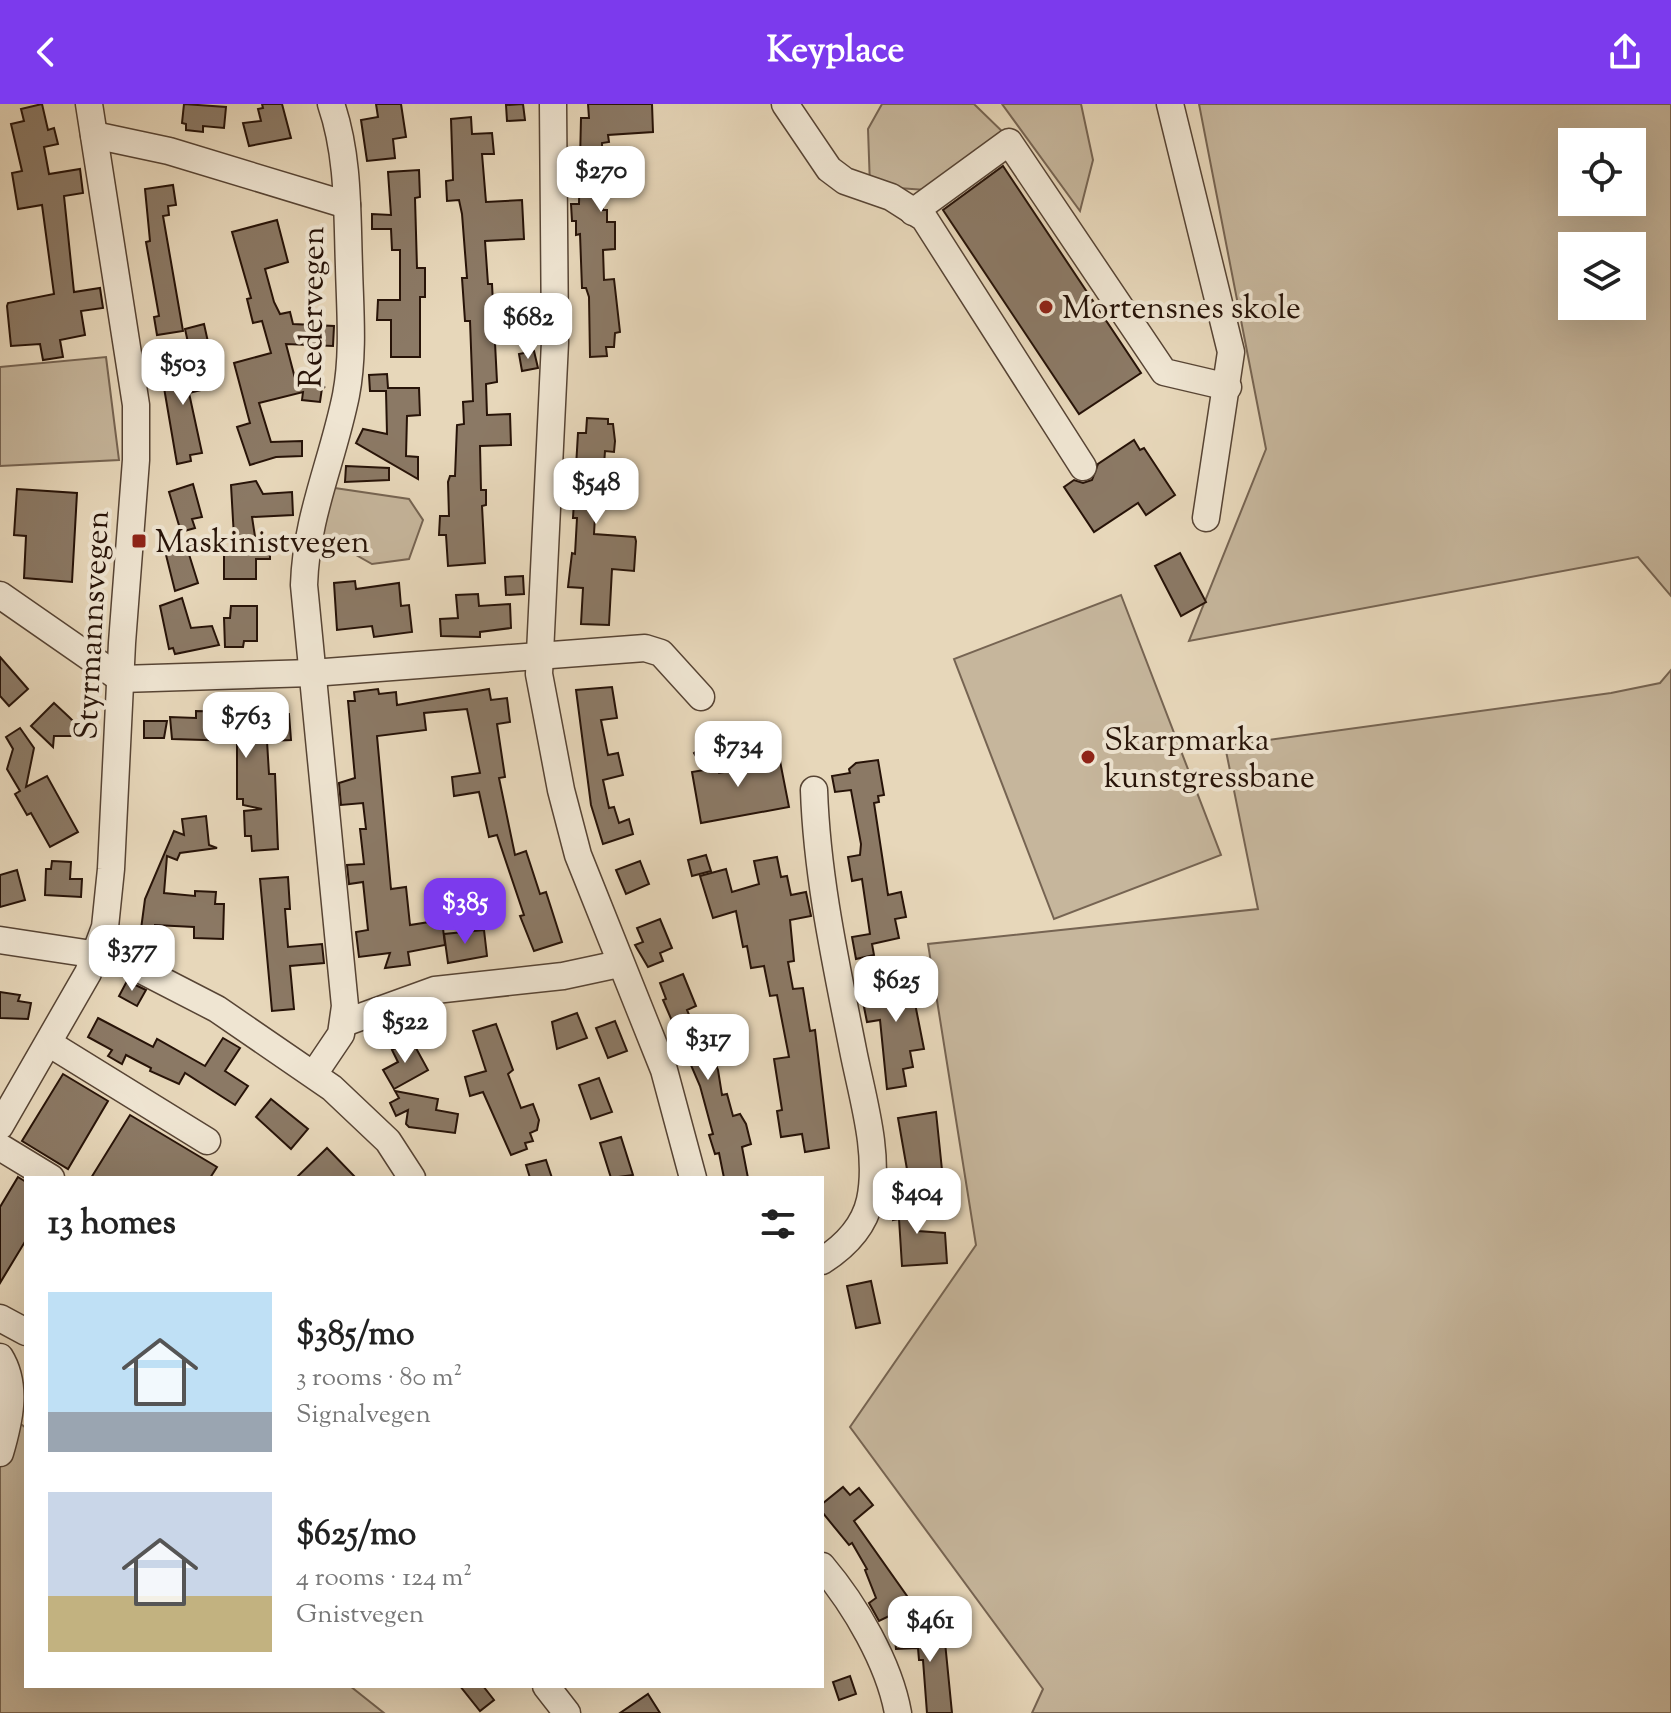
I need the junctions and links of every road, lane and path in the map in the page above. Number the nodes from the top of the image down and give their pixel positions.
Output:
1 (89, 104) edge
2 (331, 104) edge
3 (553, 104) edge
4 (785, 104) edge
5 (1170, 104) edge
6 (94, 135) junction
7 (347, 205) junction
8 (913, 212) junction
9 (1228, 387) junction
10 (1083, 467) dead end
11 (1206, 518) dead end
12 (0, 595) edge
13 (538, 656) junction
14 (312, 673) junction
15 (121, 679) junction
16 (701, 697) dead end
17 (814, 790) dead end
18 (0, 940) edge
19 (96, 953) junction
20 (619, 964) junction
21 (344, 1023) junction
22 (50, 1044) junction
23 (314, 1074) junction
24 (0, 1126) edge
25 (207, 1141) dead end
26 (0, 1147) edge
27 (48, 1176) edge
28 (411, 1176) edge
29 (692, 1176) edge
30 (824, 1259) edge
31 (0, 1318) edge
32 (24, 1331) edge
33 (0, 1357) edge
34 (0, 1453) edge
35 (824, 1569) edge
36 (898, 1713) edge

1 - 6 street, Styrmannsvegen
2 - 7 street, Redervegen
3 - 13 street
4 - 8 street
5 - 9 street
6 - 7 street
6 - 15 street, Styrmannsvegen
7 - 14 street, Redervegen
8 - 9 street
8 - 10 street
9 - 11 street
12 - 15 street
13 - 14 street
13 - 16 street
13 - 20 street
14 - 15 street
14 - 21 street, Redervegen
15 - 19 street, Styrmannsvegen
17 - 30 street
18 - 19 street
19 - 22 street, Styrmannsvegen
19 - 23 street
20 - 21 street
20 - 29 street
21 - 23 street
22 - 24 street, Styrmannsvegen
22 - 25 street
23 - 28 street
26 - 27 street
31 - 32 street
33 - 34 street
35 - 36 street

